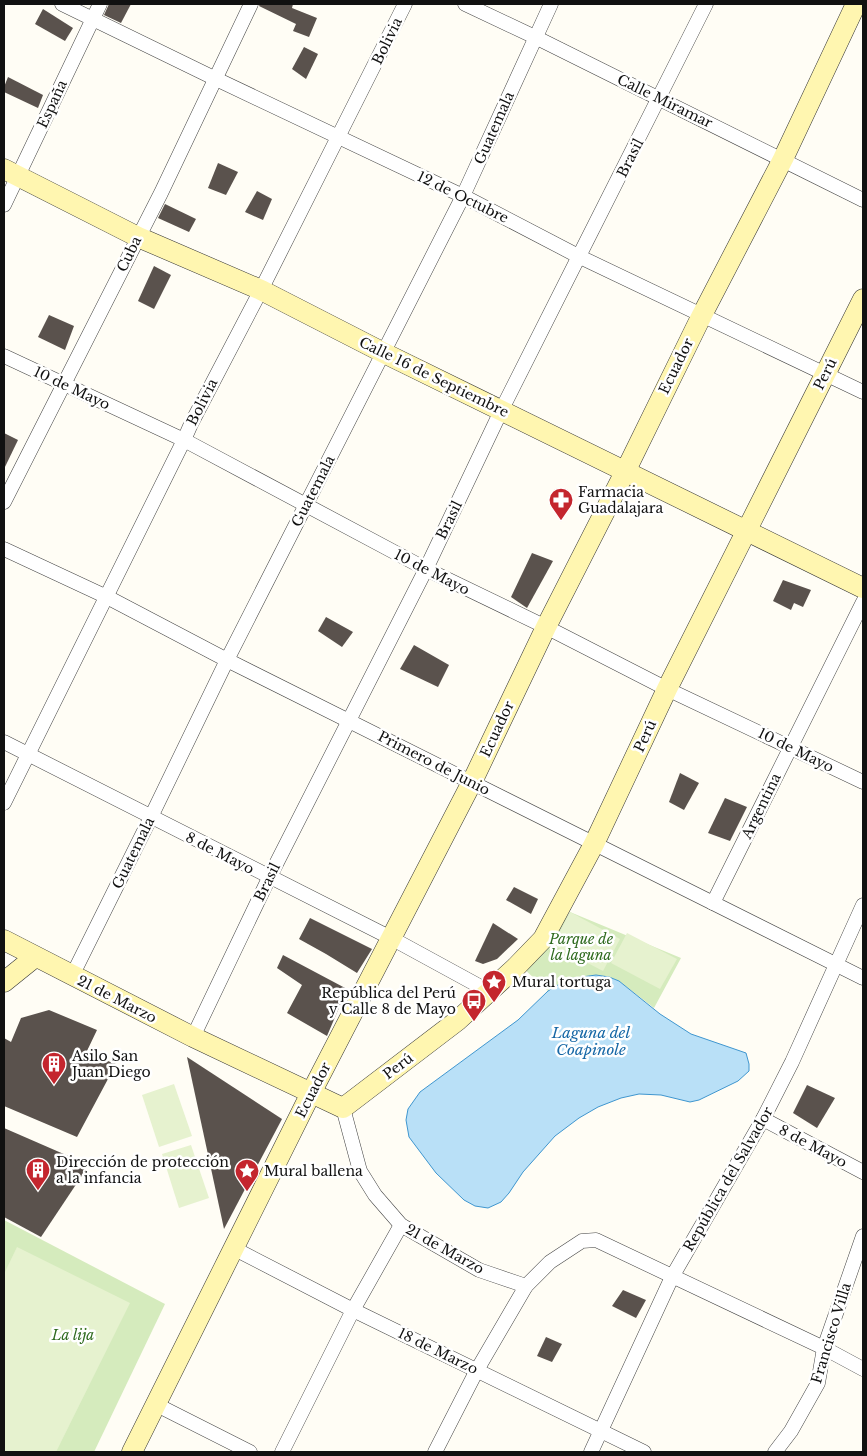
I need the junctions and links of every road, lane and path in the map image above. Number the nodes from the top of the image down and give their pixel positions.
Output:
1 (62, 4) edge
2 (100, 4) edge
3 (251, 4) edge
4 (405, 4) edge
5 (465, 4) edge
6 (551, 4) edge
7 (706, 4) edge
8 (857, 6) edge
9 (92, 19) junction
10 (535, 37) junction
11 (214, 78) junction
12 (660, 99) junction
13 (339, 138) junction
14 (783, 159) junction
15 (11, 173) edge
16 (463, 196) junction
17 (863, 200) edge
18 (4, 205) edge
19 (138, 237) junction
20 (580, 256) junction
21 (261, 290) junction
22 (863, 299) edge
23 (702, 315) junction
24 (384, 353) junction
25 (4, 356) edge
26 (826, 373) junction
27 (65, 384) junction
28 (863, 392) edge
29 (502, 411) junction
30 (184, 440) junction
31 (626, 470) junction
32 (4, 502) edge
33 (305, 506) junction
34 (747, 531) junction
35 (4, 549) edge
36 (426, 569) junction
37 (863, 588) edge
38 (107, 597) junction
39 (863, 602) edge
40 (546, 627) junction
41 (227, 660) junction
42 (667, 689) junction
43 (349, 720) junction
44 (4, 742) edge
45 (790, 747) junction
46 (28, 754) junction
47 (472, 782) junction
48 (863, 782) edge
49 (4, 802) edge
50 (151, 818) junction
51 (594, 844) junction
52 (269, 878) junction
53 (713, 903) junction
54 (863, 905) edge
55 (391, 938) junction
56 (4, 940) edge
57 (35, 957) junction
58 (836, 965) junction
59 (72, 976) junction
60 (863, 978) edge
61 (4, 982) edge
62 (490, 992) junction
63 (193, 1037) junction
64 (311, 1093) junction
65 (343, 1108) junction
66 (763, 1119) junction
67 (863, 1172) edge
68 (401, 1225) junction
69 (863, 1236) edge
70 (233, 1248) junction
71 (672, 1277) junction
72 (526, 1286) junction
73 (353, 1310) junction
74 (824, 1348) junction
75 (863, 1369) edge
76 (477, 1370) junction
77 (155, 1404) junction
78 (601, 1432) junction
79 (132, 1452) edge
80 (250, 1452) edge
81 (282, 1452) edge
82 (435, 1452) edge
83 (591, 1452) edge
84 (644, 1452) edge
85 (775, 1452) edge

1 - 9 street, 12 de Octubre
2 - 9 street, España
3 - 11 street, Cuba
4 - 13 street, Bolivia
5 - 10 street, Calle Miramar
6 - 10 street, Guatemala
7 - 12 street, Brasil
8 - 14 street, Ecuador
9 - 11 street, 12 de Octubre
9 - 15 street, España
10 - 12 street, Calle Miramar
10 - 16 street, Guatemala
11 - 13 street, 12 de Octubre
11 - 19 street, Cuba
12 - 14 street, Calle Miramar
12 - 20 street, Brasil
13 - 16 street, 12 de Octubre
13 - 21 street, Bolivia
14 - 17 street, Calle Miramar
14 - 23 street, Ecuador
15 - 18 street, España
15 - 19 street, Calle 16 de Septiembre
16 - 20 street, 12 de Octubre
16 - 24 street, Guatemala
19 - 21 street, Calle 16 de Septiembre
19 - 27 street, Cuba
20 - 23 street, 12 de Octubre
20 - 29 street, Brasil
21 - 24 street, Calle 16 de Septiembre
21 - 30 street, Bolivia
22 - 26 street, Perú
23 - 26 street, 12 de Octubre
23 - 31 street, Ecuador
24 - 29 street, Calle 16 de Septiembre
24 - 33 street, Guatemala
25 - 27 street, 10 de Mayo
26 - 28 street, 12 de Octubre
26 - 34 street, Perú
27 - 30 street, 10 de Mayo
27 - 32 street, Cuba
29 - 31 street, Calle 16 de Septiembre
29 - 36 street, Brasil
30 - 33 street, 10 de Mayo
30 - 38 street, Bolivia
31 - 34 street, Calle 16 de Septiembre
31 - 40 street, Ecuador
33 - 36 street, 10 de Mayo
33 - 41 street, Guatemala
34 - 37 street, Calle 16 de Septiembre
34 - 42 street, Perú
35 - 38 street, Primero de Junio
36 - 40 street, 10 de Mayo
36 - 43 street, Brasil
38 - 41 street, Primero de Junio
38 - 46 street, Bolivia
39 - 45 street, Argentina
40 - 42 street, 10 de Mayo
40 - 47 street, Ecuador
41 - 43 street, Primero de Junio
41 - 50 street, Guatemala
42 - 45 street, 10 de Mayo
42 - 51 street, Perú
43 - 47 street, Primero de Junio
43 - 52 street, Brasil
44 - 46 street, 8 de Mayo
45 - 48 street, 10 de Mayo
45 - 53 street, Argentina
46 - 49 street, Bolivia
46 - 50 street, 8 de Mayo
47 - 51 street, Primero de Junio
47 - 55 street, Ecuador
50 - 52 street, 8 de Mayo
50 - 59 street, Guatemala
51 - 53 street, Primero de Junio
51 - 62 street, Perú
52 - 55 street, 8 de Mayo
52 - 63 street, Brasil
53 - 58 street, Primero de Junio
54 - 58 street, República del Salvador
55 - 62 street, 8 de Mayo
55 - 64 street, Ecuador
56 - 57 street, 21 de Marzo
57 - 59 street, 21 de Marzo
57 - 61 street
58 - 60 street, Primero de Junio
58 - 66 street, República del Salvador
59 - 63 street, 21 de Marzo
62 - 65 street, Perú
63 - 64 street, 21 de Marzo
64 - 65 street, 21 de Marzo
64 - 70 street, Ecuador
65 - 68 street, 21 de Marzo
66 - 67 street, 8 de Mayo
66 - 71 street, República del Salvador
68 - 72 street, 21 de Marzo
68 - 73 street
69 - 74 street, Francisco Villa
70 - 73 street, 18 de Marzo
70 - 77 street, Ecuador
71 - 72 street
71 - 74 street
71 - 78 street, República del Salvador
72 - 76 street
73 - 76 street, 18 de Marzo
73 - 81 street
74 - 75 street
74 - 85 street, Francisco Villa
76 - 78 street, 18 de Marzo
76 - 82 street
77 - 79 street, Ecuador
77 - 80 street
78 - 83 street, República del Salvador
78 - 84 street, 18 de Marzo

